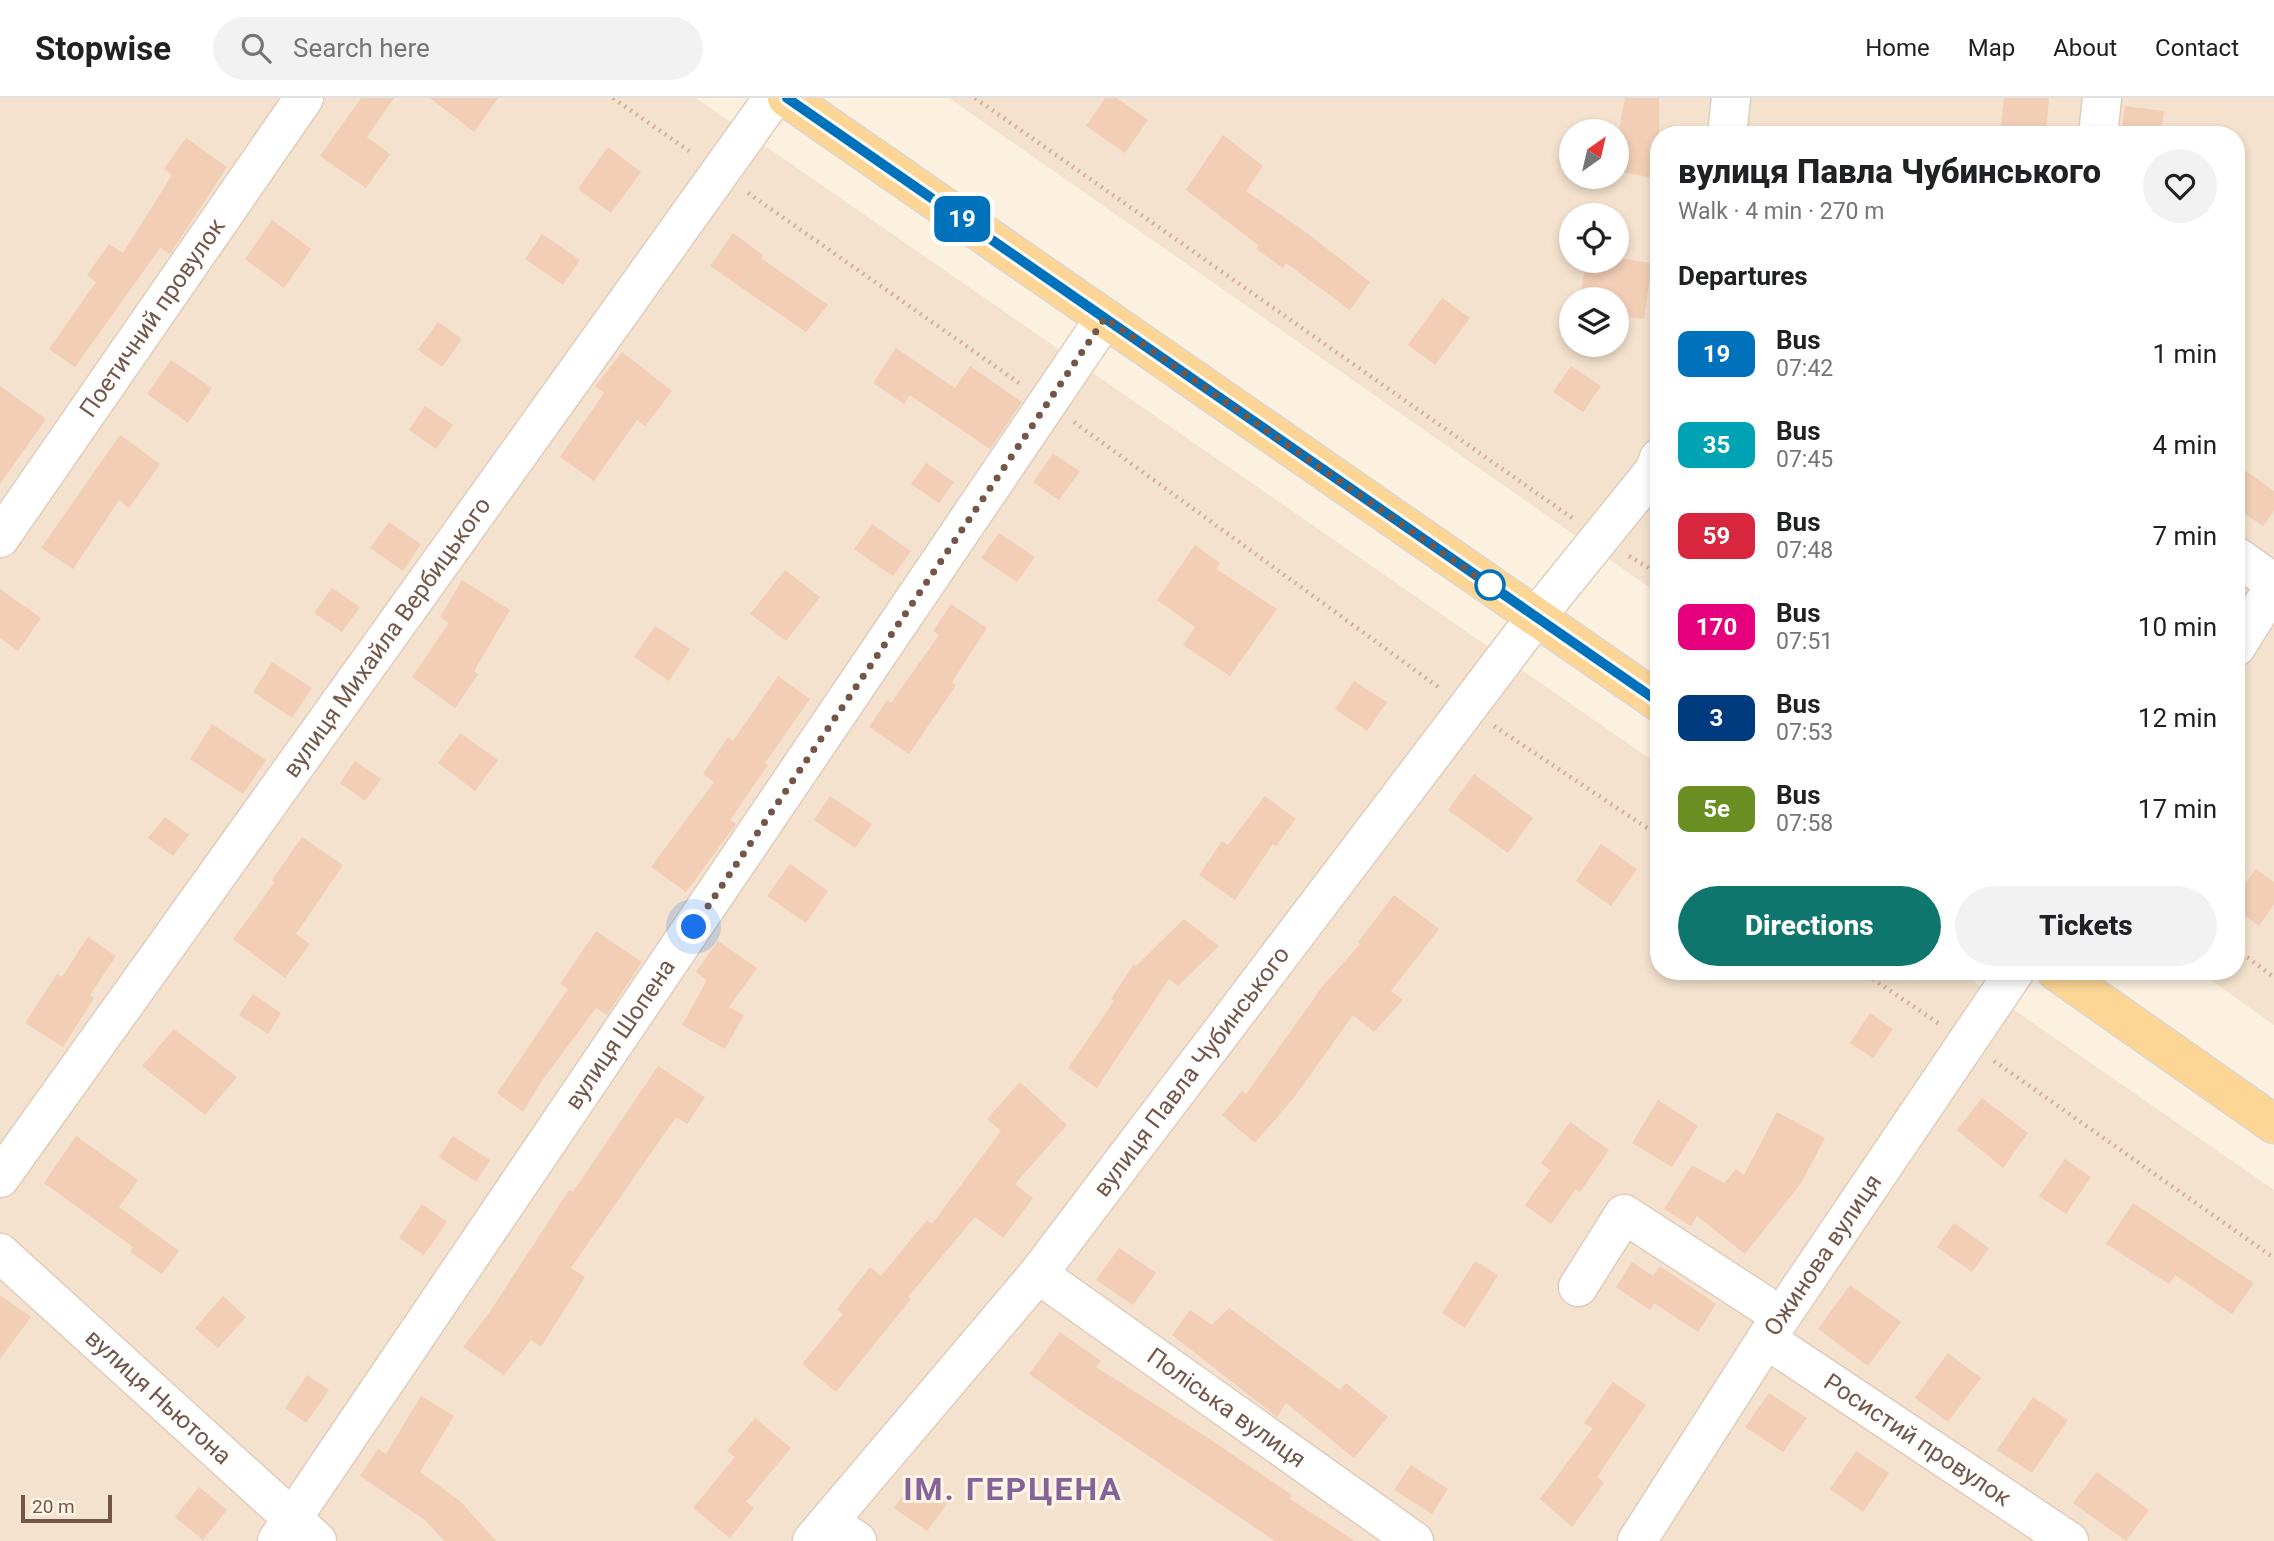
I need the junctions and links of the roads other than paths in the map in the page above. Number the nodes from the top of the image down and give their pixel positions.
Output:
1 (304, 98) edge
2 (773, 98) edge
3 (787, 98) edge
4 (1731, 98) edge
5 (2102, 98) edge
6 (1728, 126) edge
7 (2099, 126) edge
8 (1105, 318) junction
9 (1650, 476) edge
10 (0, 538) edge
11 (2245, 563) edge
12 (2274, 585) edge
13 (1536, 617) junction
14 (2245, 632) edge
15 (1650, 696) edge
16 (2009, 980) edge
17 (2069, 980) edge
18 (2274, 1124) edge
19 (0, 1178) edge
20 (0, 1253) edge
21 (1038, 1275) junction
22 (1578, 1287) dead end
23 (1774, 1327) junction
24 (296, 1534) edge
25 (833, 1535) edge
26 (1414, 1541) edge
27 (1637, 1541) edge
28 (2069, 1541) edge

1 - 10 street, Поетичний провулок
2 - 19 street, вулиця Михайла Вербицького
3 - 8 main road
4 - 6 street
5 - 7 street
8 - 13 main road
8 - 24 street, вулиця Шопена
9 - 13 street, вулиця Павла Чубинського
11 - 12 street
12 - 14 street
13 - 15 main road
13 - 21 street, вулиця Павла Чубинського
16 - 23 street, Ожинова вулиця
17 - 18 main road
20 - 24 street, вулиця Ньютона
21 - 25 street, вулиця Павла Чубинського
21 - 26 street, Поліська вулиця
22 - 23 street, Росистий провулок
23 - 27 street, Ожинова вулиця
23 - 28 street, Росистий провулок

